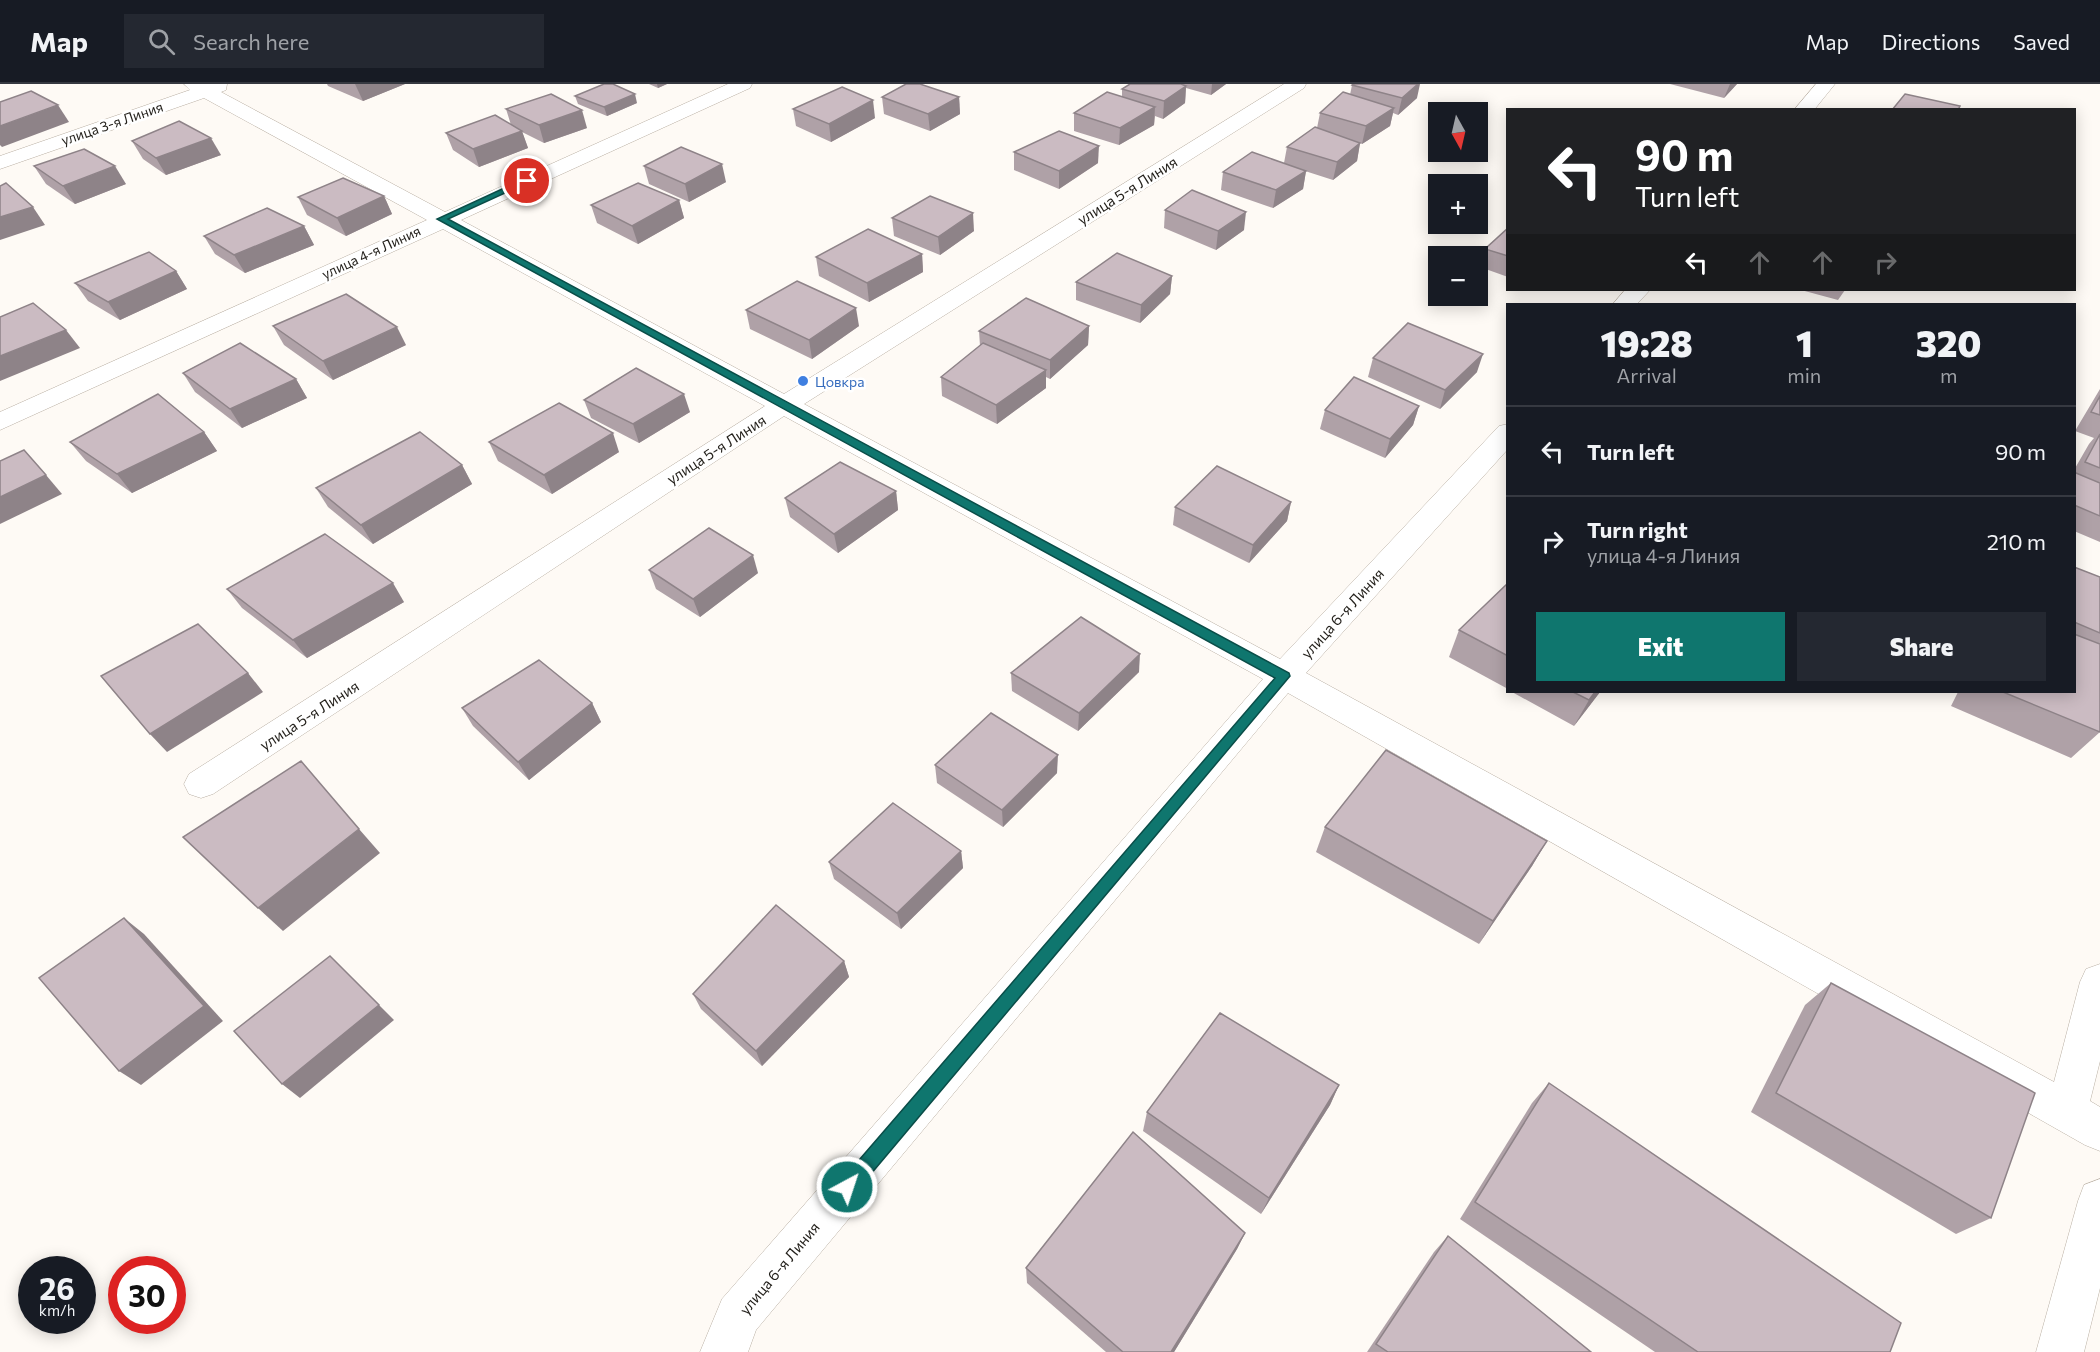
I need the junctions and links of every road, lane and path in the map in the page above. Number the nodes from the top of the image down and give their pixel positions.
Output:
1 (742, 84) edge
2 (1297, 84) edge
3 (1826, 84) edge
4 (207, 86) edge
5 (1805, 108) edge
6 (0, 163) edge
7 (441, 219) junction
8 (1637, 291) edge
9 (1625, 303) edge
10 (784, 405) junction
11 (0, 422) edge
12 (1506, 434) edge
13 (1284, 676) junction
14 (201, 784) dead end
15 (2100, 982) edge
16 (2084, 1120) edge
17 (2100, 1201) edge
18 (724, 1352) edge
19 (2060, 1352) edge

1 - 7 street, улица 4-я Линия
2 - 10 street, улица 5-я Линия
3 - 5 street
4 - 6 street, улица 3-я Линия
4 - 7 street
7 - 10 street
7 - 11 street, улица 4-я Линия
8 - 9 street
10 - 13 street
10 - 14 street, улица 5-я Линия
12 - 13 street, улица 6-я Линия
13 - 16 street
13 - 18 street, улица 6-я Линия
15 - 16 street
17 - 19 street

